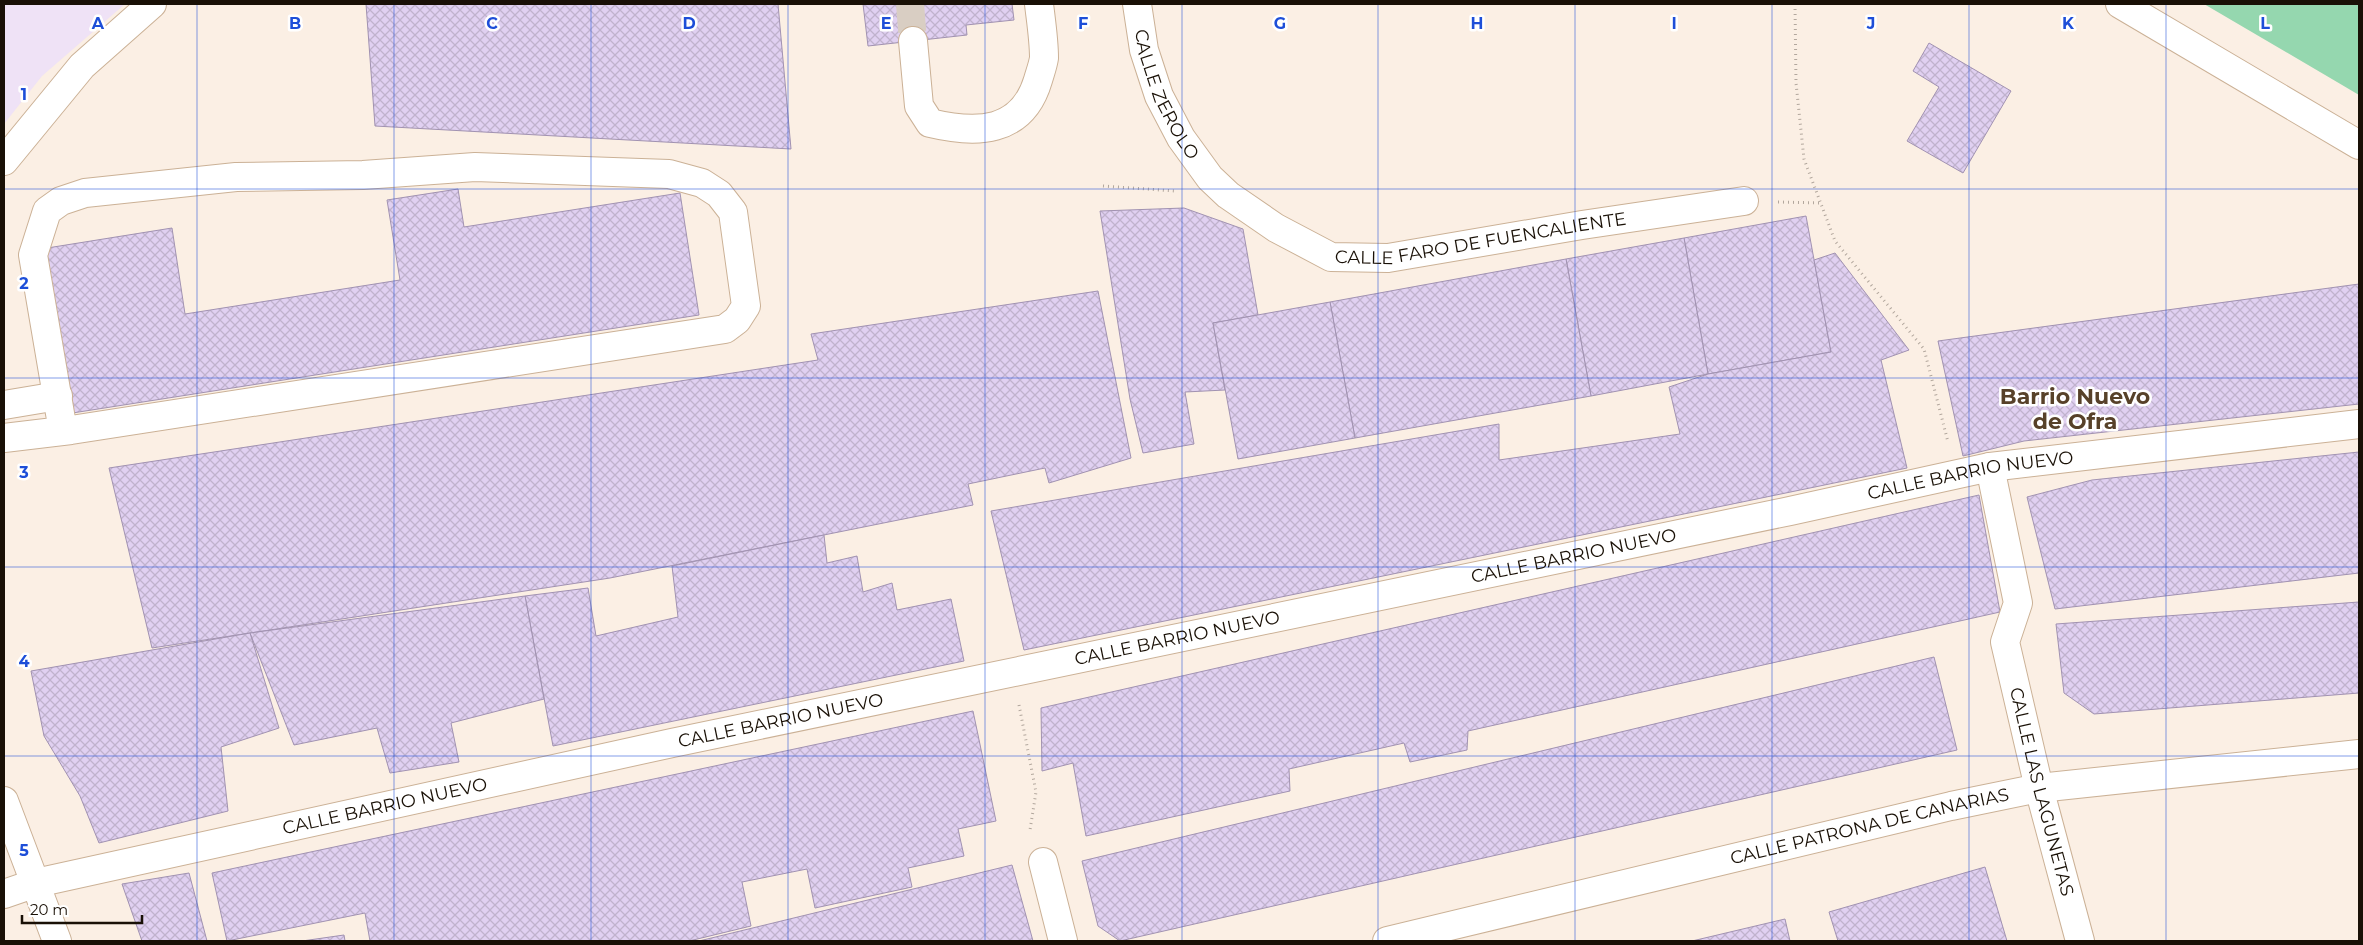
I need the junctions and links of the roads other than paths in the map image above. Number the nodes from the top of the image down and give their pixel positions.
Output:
1 (152, 4) edge
2 (1039, 4) edge
3 (1136, 4) edge
4 (2120, 4) edge
5 (913, 41) tunnel mouth
6 (2359, 144) edge
7 (4, 161) edge
8 (1219, 187) joint
9 (1744, 201) road end
10 (58, 396) junction
11 (4, 405) edge
12 (2359, 424) edge
13 (63, 431) junction
14 (4, 438) edge
15 (1990, 466) junction
16 (2359, 754) edge
17 (2039, 788) junction
18 (4, 801) edge
19 (1043, 862) road end
20 (36, 883) junction
21 (4, 894) edge
22 (57, 941) edge
23 (1063, 941) edge
24 (1387, 941) edge
25 (2080, 941) edge

1 - 7 street
2 - 5 street
3 - 8 street, CALLE ZEROLO
4 - 6 street
8 - 9 street, CALLE FARO DE FUENCALIENTE
10 - 11 street
10 - 13 street
10 - 13 street
12 - 15 street, CALLE BARRIO NUEVO
13 - 14 street
15 - 17 street, CALLE LAS LAGUNETAS
15 - 20 street, CALLE BARRIO NUEVO
16 - 17 street, CALLE PATRONA DE CANARIAS
17 - 24 street, CALLE PATRONA DE CANARIAS
17 - 25 street, CALLE LAS LAGUNETAS
18 - 20 street
19 - 23 street
20 - 21 street, CALLE BARRIO NUEVO
20 - 22 street

